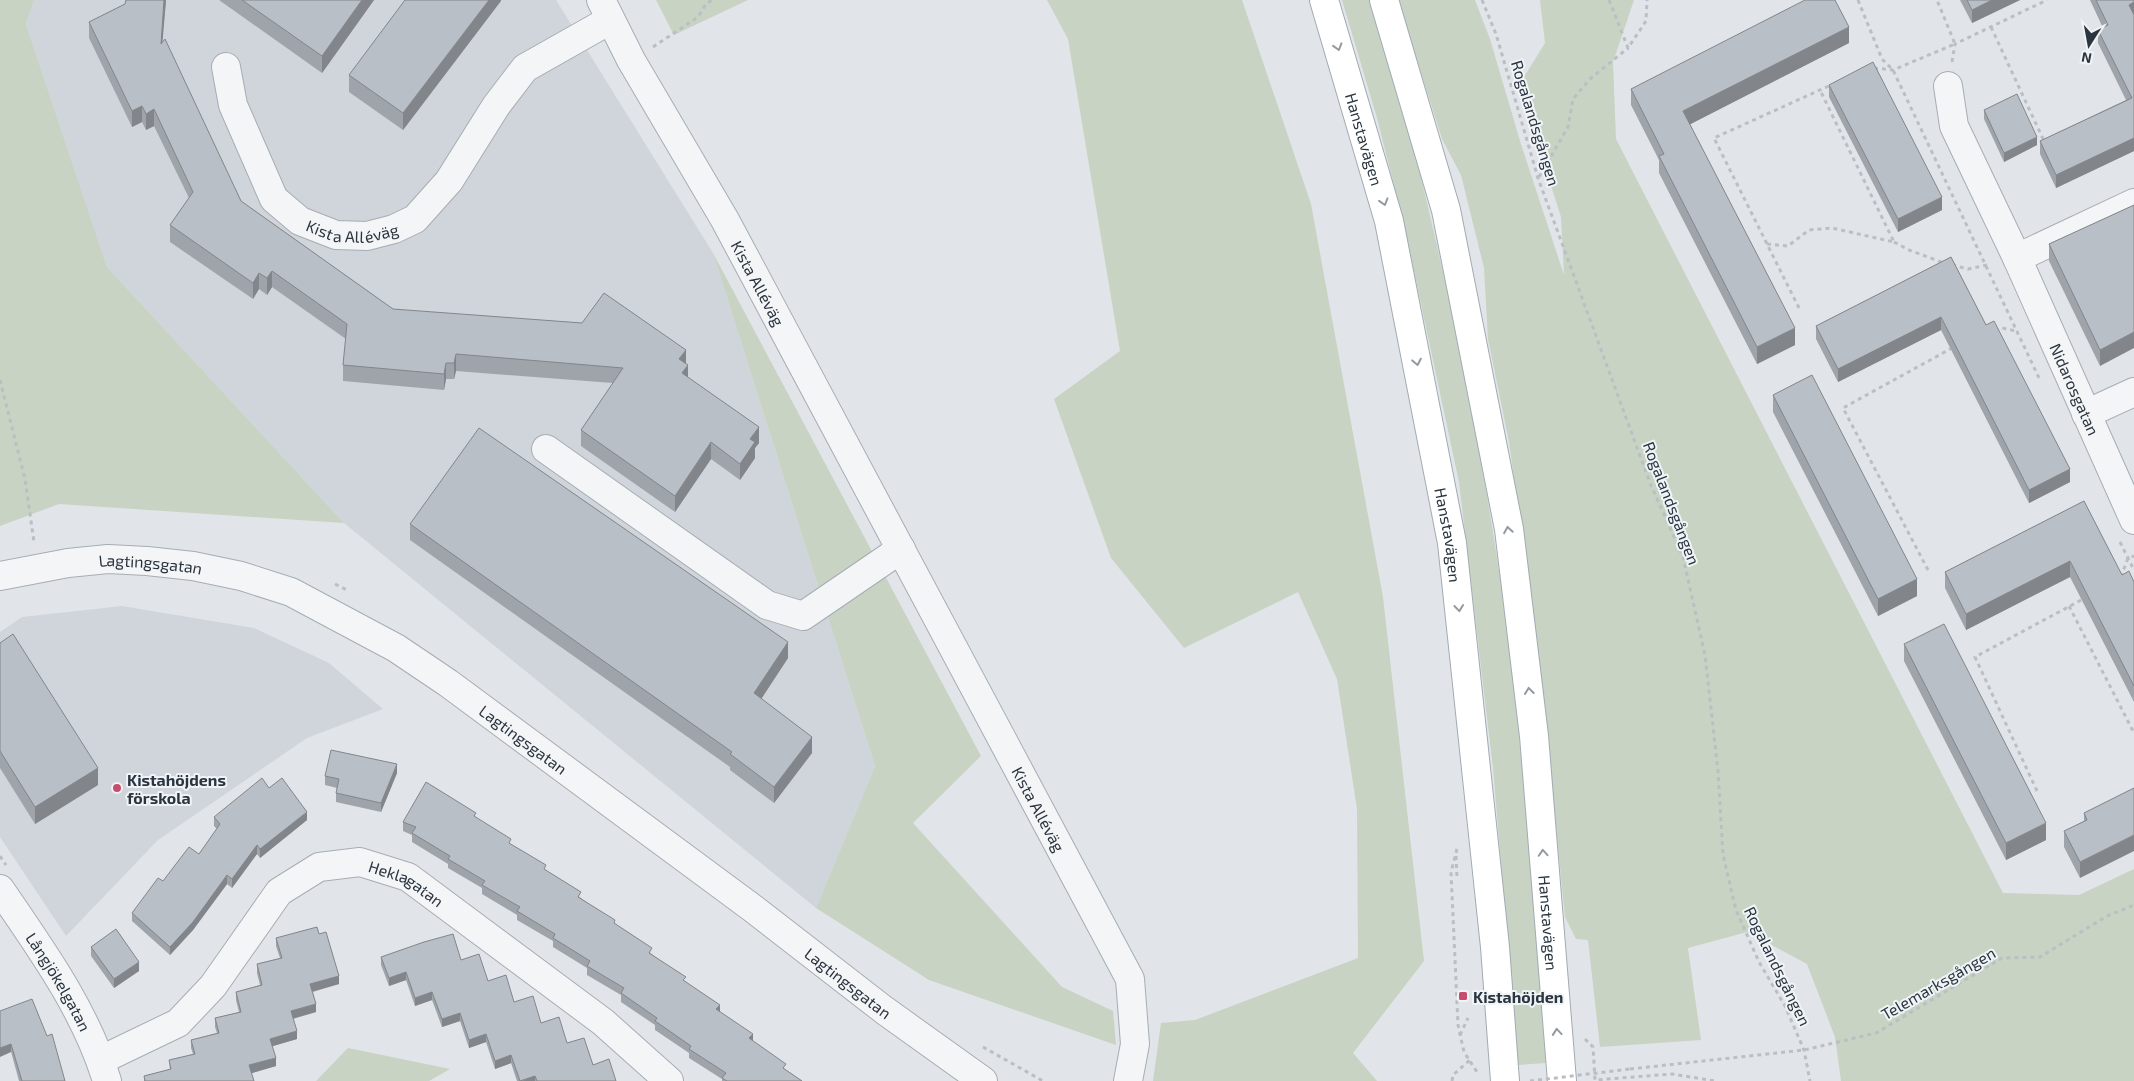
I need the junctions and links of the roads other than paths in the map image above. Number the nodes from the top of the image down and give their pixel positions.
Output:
1 (1324, 0) edge
2 (1384, 0) edge
3 (605, 10) edge
4 (226, 67) dead end
5 (1948, 86) road end
6 (2134, 203) edge
7 (2017, 258) junction
8 (2134, 392) edge
9 (2086, 414) junction
10 (546, 449) dead end
11 (2127, 530) edge
12 (900, 549) junction
13 (0, 576) edge
14 (0, 889) edge
15 (104, 1070) edge
16 (1493, 1078) edge
17 (670, 1081) edge
18 (983, 1081) edge
19 (1128, 1081) edge
20 (1562, 1081) edge

1 -> 16 main road, Hanstavägen
20 -> 2 main road, Hanstavägen
3 - 4 street, Kista Alléväg
3 - 12 street, Kista Alléväg
5 - 7 street, Nidarosgatan
6 - 7 street
7 - 9 street, Nidarosgatan
8 - 9 street
9 - 11 street, Nidarosgatan
10 - 12 street
12 - 19 street, Kista Alléväg
13 - 18 street, Lagtingsgatan
14 - 15 street, Långjökelgatan
15 - 17 street, Heklagatan

